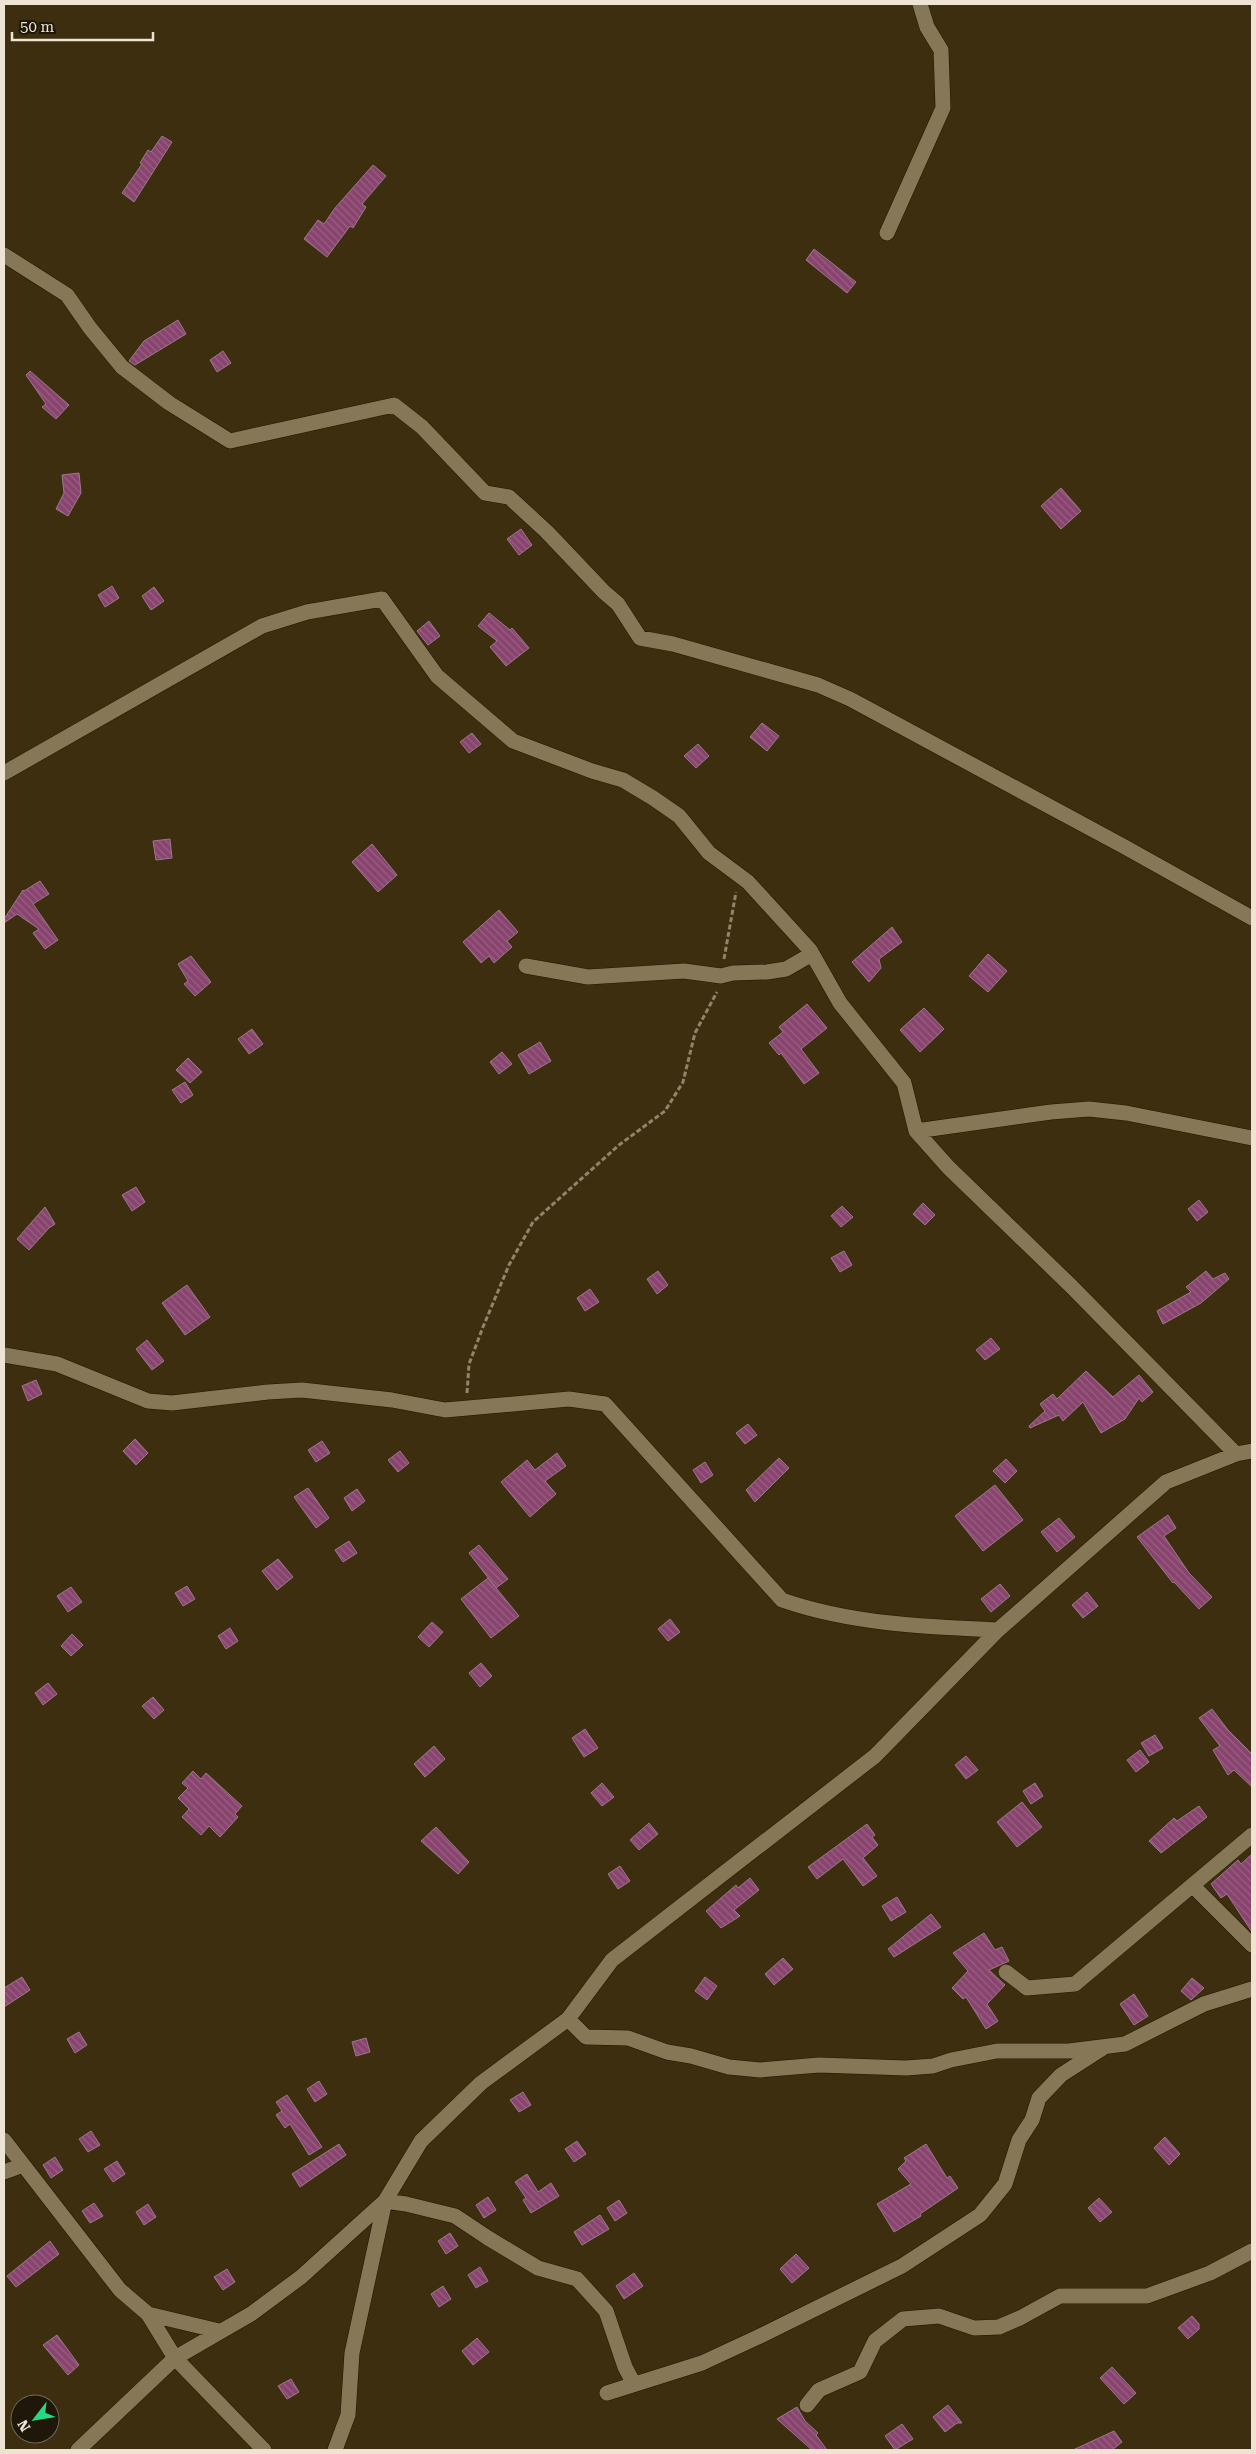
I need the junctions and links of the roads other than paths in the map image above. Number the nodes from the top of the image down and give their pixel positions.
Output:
1 (920, 4) edge
2 (887, 233) dead end
3 (4, 255) edge
4 (4, 773) edge
5 (1252, 918) edge
6 (812, 954) junction
7 (526, 966) dead end
8 (916, 1131) junction
9 (1252, 1138) edge
10 (4, 1355) edge
11 (1252, 1451) edge
12 (1236, 1454) junction
13 (998, 1630) junction
14 (1252, 1835) edge
15 (1193, 1886) junction
16 (1252, 1945) edge
17 (1006, 1972) dead end
18 (1252, 1989) edge
19 (568, 2019) junction
20 (1107, 2046) junction
21 (4, 2140) edge
22 (23, 2165) junction
23 (4, 2172) edge
24 (384, 2201) junction
25 (1252, 2251) edge
26 (148, 2314) junction
27 (219, 2331) junction
28 (176, 2358) junction
29 (634, 2384) junction
30 (608, 2393) dead end
31 (807, 2405) dead end
32 (78, 2450) edge
33 (264, 2450) edge
34 (335, 2450) edge

1 - 2 street
3 - 5 street
4 - 6 street
6 - 7 street
6 - 8 street
8 - 9 street
8 - 12 street
10 - 13 street
11 - 12 street
12 - 13 street
13 - 19 street
14 - 15 street
15 - 16 street
15 - 17 street
18 - 20 street
19 - 20 street
19 - 24 street
20 - 29 street
21 - 22 street
22 - 23 street
22 - 26 street
24 - 27 street
24 - 29 street
24 - 34 street
25 - 31 street
26 - 27 street
26 - 28 street
27 - 28 street
28 - 32 street
28 - 33 street
29 - 30 street

